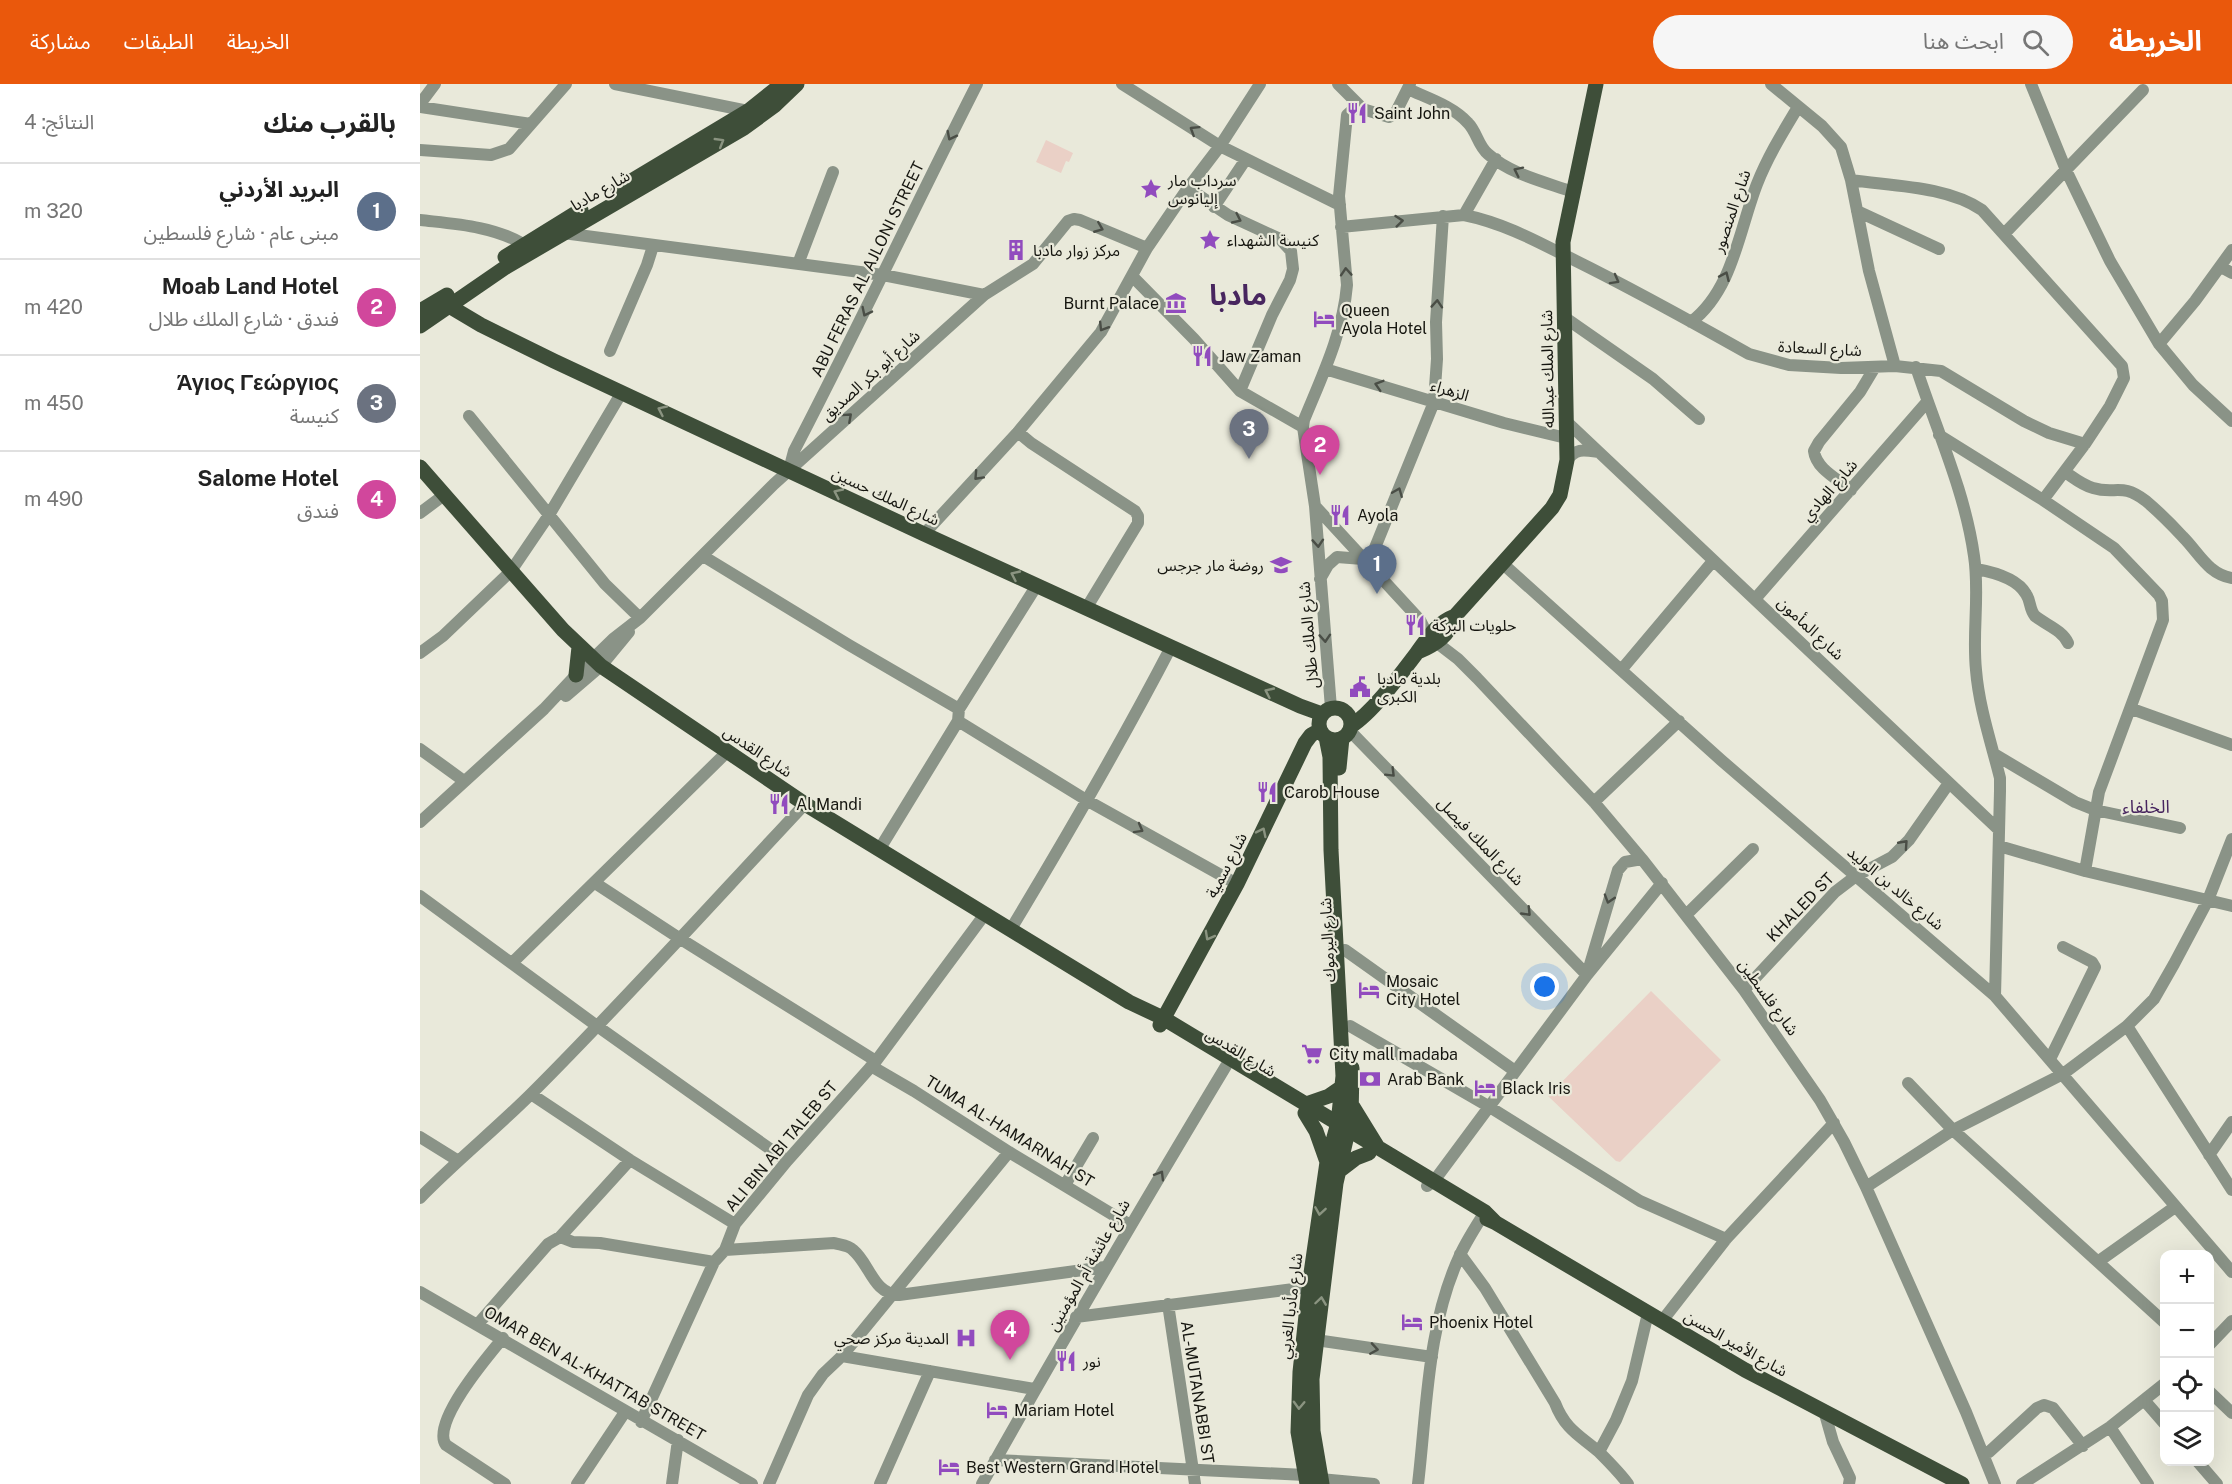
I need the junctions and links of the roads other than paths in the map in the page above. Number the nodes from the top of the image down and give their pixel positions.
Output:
1 (435, 84) edge
2 (566, 84) edge
3 (615, 84) edge
4 (782, 84) edge
5 (797, 84) edge
6 (977, 84) edge
7 (1122, 84) edge
8 (1260, 84) edge
9 (1338, 84) edge
10 (1596, 84) edge
11 (1771, 84) edge
12 (1409, 86) edge
13 (2033, 86) edge
14 (2143, 90) dead end
15 (420, 106) edge
16 (1361, 107) junction
17 (1798, 107) junction
18 (748, 111) junction
19 (531, 124) junction
20 (1220, 146) junction
21 (420, 150) edge
22 (1246, 159) junction
23 (1496, 159) junction
24 (2066, 170) junction
25 (833, 172) dead end
26 (1851, 180) junction
27 (1188, 188) junction
28 (1573, 192) junction
29 (1340, 205) junction
30 (1214, 207) junction
31 (1857, 211) junction
32 (1464, 214) junction
33 (1443, 216) junction
34 (420, 220) edge
35 (1341, 227) junction
36 (563, 233) junction
37 (2004, 234) junction
38 (523, 244) junction
39 (653, 246) junction
40 (1147, 248) junction
41 (1939, 249) dead end
42 (2232, 250) edge
43 (1562, 254) junction
44 (798, 264) junction
45 (2227, 270) edge
46 (883, 275) junction
47 (1132, 276) junction
48 (984, 295) junction
49 (445, 303) junction
50 (420, 311) edge
51 (1564, 317) junction
52 (1691, 322) junction
53 (420, 326) edge
54 (2159, 345) junction
55 (610, 351) dead end
56 (1895, 366) junction
57 (1875, 367) junction
58 (1916, 367) junction
59 (1325, 369) junction
60 (1240, 391) junction
61 (622, 392) junction
62 (1434, 402) junction
63 (1927, 402) junction
64 (469, 416) dead end
65 (1699, 419) dead end
66 (1566, 421) junction
67 (2232, 422) edge
68 (1303, 428) junction
69 (1018, 432) junction
70 (1939, 435) junction
71 (1566, 438) junction
72 (2085, 444) junction
73 (1598, 452) junction
74 (1567, 460) junction
75 (420, 467) edge
76 (789, 470) junction
77 (2064, 472) junction
78 (1851, 490) junction
79 (444, 495) junction
80 (2043, 500) junction
81 (1315, 506) junction
82 (420, 513) edge
83 (549, 515) junction
84 (924, 534) junction
85 (703, 556) junction
86 (1713, 561) junction
87 (1366, 562) junction
88 (1502, 563) junction
89 (1976, 569) junction
90 (511, 571) junction
91 (2232, 578) edge
92 (1320, 579) junction
93 (1037, 585) junction
94 (1755, 599) junction
95 (1087, 607) junction
96 (638, 619) junction
97 (1436, 636) junction
98 (2068, 643) dead end
99 (579, 647) junction
100 (1171, 647) junction
101 (420, 653) edge
102 (597, 663) junction
103 (1622, 669) junction
104 (576, 675) junction
105 (544, 709) junction
106 (2132, 709) junction
107 (1327, 711) junction
108 (959, 715) junction
109 (1679, 721) junction
110 (1348, 732) junction
111 (1323, 733) junction
112 (2232, 745) edge
113 (420, 749) edge
114 (727, 752) junction
115 (1994, 754) junction
116 (464, 782) junction
117 (1949, 783) junction
118 (1088, 801) junction
119 (1594, 802) junction
120 (805, 804) junction
121 (2095, 810) junction
122 (420, 822) edge
123 (2180, 828) dead end
124 (1999, 830) junction
125 (2232, 839) edge
126 (1999, 846) junction
127 (1754, 849) dead end
128 (879, 850) junction
129 (1642, 859) junction
130 (2085, 871) junction
131 (1856, 876) junction
132 (595, 883) junction
133 (1662, 883) junction
134 (1237, 884) junction
135 (420, 896) edge
136 (2208, 900) junction
137 (2232, 906) edge
138 (985, 914) junction
139 (1686, 915) junction
140 (1011, 929) junction
141 (679, 938) junction
142 (2063, 947) dead end
143 (1345, 950) junction
144 (512, 963) junction
145 (1587, 975) junction
146 (1744, 990) junction
147 (1995, 996) junction
148 (1161, 1022) junction
149 (597, 1026) junction
150 (1350, 1026) junction
151 (2127, 1026) junction
152 (2050, 1059) junction
153 (874, 1063) junction
154 (1227, 1065) junction
155 (1515, 1071) junction
156 (1244, 1072) junction
157 (2063, 1074) junction
158 (1908, 1083) dead end
159 (1342, 1087) junction
160 (531, 1094) junction
161 (1488, 1106) junction
162 (1353, 1107) junction
163 (1306, 1109) junction
164 (2232, 1122) edge
165 (1834, 1123) junction
166 (1953, 1130) junction
167 (1342, 1131) junction
168 (420, 1137) edge
169 (1093, 1138) dead end
170 (1373, 1150) junction
171 (1009, 1152) junction
172 (2209, 1155) junction
173 (458, 1160) junction
174 (630, 1160) junction
175 (788, 1161) junction
176 (1333, 1167) junction
177 (1431, 1184) junction
178 (1065, 1185) junction
179 (1866, 1187) junction
180 (2232, 1190) edge
181 (420, 1198) edge
182 (2175, 1207) junction
183 (1488, 1217) junction
184 (735, 1224) junction
185 (1130, 1225) junction
186 (560, 1238) junction
187 (1726, 1239) junction
188 (725, 1250) junction
189 (1461, 1254) junction
190 (714, 1262) junction
191 (2099, 1262) junction
192 (1106, 1267) junction
193 (2232, 1272) edge
194 (1309, 1287) junction
195 (420, 1292) edge
196 (892, 1295) junction
197 (1168, 1304) junction
198 (1648, 1313) junction
199 (1076, 1317) junction
200 (2160, 1318) edge
201 (1662, 1321) junction
202 (2232, 1321) edge
203 (478, 1324) junction
204 (503, 1338) junction
205 (1316, 1340) junction
206 (2214, 1340) edge
207 (842, 1356) junction
208 (1431, 1357) junction
209 (930, 1371) junction
210 (2160, 1387) edge
211 (1034, 1389) junction
212 (2214, 1396) edge
213 (2144, 1400) junction
214 (625, 1412) junction
215 (1966, 1412) junction
216 (2232, 1413) edge
217 (1826, 1414) junction
218 (2160, 1418) edge
219 (641, 1422) junction
220 (2110, 1427) junction
221 (678, 1440) junction
222 (2083, 1446) junction
223 (1599, 1452) junction
224 (1989, 1452) junction
225 (995, 1460) junction
226 (2202, 1466) edge
227 (1194, 1478) edge
228 (1313, 1481) edge
229 (505, 1484) edge
230 (577, 1484) edge
231 (672, 1484) edge
232 (752, 1484) edge
233 (769, 1484) edge
234 (880, 1484) edge
235 (982, 1484) edge
236 (1374, 1484) edge
237 (1418, 1484) edge
238 (1628, 1484) edge
239 (1849, 1484) edge
240 (1962, 1484) edge
241 (1995, 1484) edge
242 (2004, 1484) edge
243 (2022, 1484) edge
244 (2148, 1484) edge
245 (2217, 1484) edge

1 - 15 street
2 - 19 street
3 - 18 street
4 - 18 main road, شارع مادبا
36 -> 5 main road, شارع مادبا
6 -> 46 street, ABU FERAS AL AJLONI STREET
20 -> 7 street
8 - 20 street
9 - 16 street
10 - 28 main road, شارع الملك عبدالله
11 - 17 street
12 - 16 street
12 - 23 street
13 - 24 street
14 - 24 street
15 - 19 street
16 - 29 street, شارع الملك طلال
17 - 26 street
52 -> 17 street, شارع المنصور
18 - 38 main road, شارع مادبا
19 - 21 street
20 - 22 street
20 - 27 street
22 - 29 street
22 - 30 street
28 -> 23 street
23 - 32 street
24 - 37 street
24 - 54 street
25 - 44 street
26 - 31 street
26 - 37 street
27 - 30 street
27 - 40 street
28 - 43 main road, شارع الملك عبدالله
29 - 35 street, شارع الملك طلال
30 -> 60 street
31 - 41 street
31 - 56 street
32 - 33 street
32 - 43 street, شارع السعادة
35 -> 33 street
62 -> 33 street
34 - 38 street
59 -> 35 street, شارع الملك طلال
36 - 39 street
36 - 49 main road, شارع مادبا
37 - 72 street
38 - 49 main road, شارع مادبا
39 - 44 street
39 - 55 street
40 - 47 street
48 -> 40 street, شارع أبو بكر الصديق
42 - 45 street
43 - 51 main road, شارع الملك عبدالله
43 -> 52 street, شارع السعادة
44 - 46 street
45 - 54 street
46 - 48 street
46 -> 76 street, ABU FERAS AL AJLONI STREET
47 - 60 street
47 -> 69 street
76 -> 48 street, شارع أبو بكر الصديق
49 - 50 main road, شارع مادبا
49 - 53 main road, شارع مادبا
49 - 61 main road, شارع الملك حسين
51 - 65 street
51 - 66 main road, شارع الملك عبدالله
52 - 57 street, شارع السعادة
54 - 67 street
56 - 57 street, شارع السعادة
56 - 58 street, شارع السعادة
57 - 78 street
58 - 63 street
58 - 72 street, شارع السعادة
62 -> 59 street, الزهراء
59 - 68 street, شارع الملك طلال
60 - 68 street
76 -> 61 main road, شارع الملك حسين
61 - 83 street
62 - 71 street, الزهراء
87 -> 62 street
63 - 70 street
63 - 78 street, شارع الهادي
64 - 83 street
66 - 71 main road, شارع الملك عبدالله
66 - 73 street, شارع المأمون
68 - 81 street, شارع الملك طلال
69 -> 84 street
69 - 95 street
70 - 80 street
70 - 89 street
71 - 74 main road, شارع الملك عبدالله
72 - 77 street
73 - 74 street
73 - 86 street, شارع المأمون
74 - 88 main road, شارع الملك عبدالله
75 - 79 main road, شارع القدس
84 -> 76 main road, شارع الملك حسين
76 - 85 street, شارع أبو بكر الصديق
77 - 80 street
77 - 91 street
78 - 94 street, شارع الهادي
79 - 82 street
79 - 90 main road, شارع القدس
80 - 106 street
81 - 87 street, شارع فلسطين
81 -> 92 street, شارع الملك طلال
83 - 90 street
83 - 96 street
93 -> 84 main road, شارع الملك حسين
85 - 96 street, شارع أبو بكر الصديق
85 - 108 street
86 - 94 street, شارع المأمون
86 - 103 street
87 - 92 street
87 - 97 street, شارع فلسطين
88 - 97 main road, شارع الملك عبدالله
88 - 103 street, شارع خالد بن الوليد
89 - 98 street
89 - 115 street
90 - 99 main road, شارع القدس
90 - 101 street
92 -> 107 street, شارع الملك طلال
93 - 95 main road, شارع الملك حسين
93 - 108 street
94 - 117 street, شارع المأمون
95 - 100 main road, شارع الملك حسين
96 - 102 street, شارع أبو بكر الصديق
97 - 110 main road
97 - 119 street, شارع فلسطين
99 - 102 main road, شارع القدس
99 - 104 main road
107 -> 100 main road, شارع الملك حسين
100 - 118 street
102 - 104 street, شارع أبو بكر الصديق
102 - 105 street, شارع أبو بكر الصديق
102 - 114 main road, شارع القدس
103 - 109 street, شارع خالد بن الوليد
104 - 105 street, شارع أبو بكر الصديق
105 - 116 street, شارع أبو بكر الصديق
106 - 112 street
106 - 121 street
107 - 110 main road
107 - 111 main road
108 - 118 street
108 - 128 street
109 - 119 street
109 - 131 street, شارع خالد بن الوليد
110 - 111 main road
110 - 143 main road, شارع اليرموك
110 -> 145 street, شارع الملك فيصل
134 -> 111 main road, شارع سمية
111 - 159 main road, شارع اليرموك
113 - 116 street
114 - 120 main road, شارع القدس
114 - 132 street
115 - 121 street
115 - 124 street
116 - 122 street, شارع أبو بكر الصديق
117 - 124 street, شارع المأمون
131 -> 117 street, KHALED ST
118 -> 134 street
118 - 140 street
119 - 129 street, شارع فلسطين
120 - 128 main road, شارع القدس
120 - 141 street
121 - 123 street
121 - 130 street
124 - 126 street
125 - 136 street
126 - 130 street
126 - 147 street
127 - 139 street
128 - 138 main road, شارع القدس
129 - 133 street, شارع فلسطين
129 -> 145 street
130 - 136 street
131 - 146 street, KHALED ST
131 - 147 street, شارع خالد بن الوليد
132 - 141 street, TUMA AL-HAMARNAH ST
132 - 144 street
133 - 139 street, شارع فلسطين
133 - 145 street
134 -> 148 main road, شارع سمية
135 - 144 street
136 - 137 street
136 - 151 street
138 - 140 main road, شارع القدس
138 - 153 street, ALI BIN ABI TALEB ST
139 - 146 street, شارع فلسطين
140 - 148 main road, شارع القدس
141 - 149 street
141 - 153 street, TUMA AL-HAMARNAH ST
142 - 152 street
143 - 150 main road, شارع اليرموك
143 - 155 street
144 - 149 street
145 - 155 street
146 - 165 street, شارع فلسطين
147 - 152 street, شارع خالد بن الوليد
148 - 154 main road, شارع القدس
148 - 156 main road, شارع القدس
149 - 160 street
149 - 175 street
150 - 161 street
150 - 162 main road, شارع اليرموك
151 - 157 street
151 - 172 street
152 - 157 street, شارع خالد بن الوليد
153 - 171 street, TUMA AL-HAMARNAH ST
153 - 175 street, ALI BIN ABI TALEB ST
154 - 156 main road, شارع القدس
185 -> 154 street, شارع عائشة أم المؤمنين
155 - 161 street
156 - 163 main road, شارع القدس
157 - 166 street
157 - 182 street, شارع خالد بن الوليد
158 - 166 street
159 - 163 main road
159 - 167 main road, شارع اليرموك
160 - 173 street
160 - 174 street
161 - 177 street
161 - 187 street
162 - 167 main road, شارع اليرموك
162 - 170 main road
163 - 167 main road, شارع القدس
163 - 176 main road
164 - 172 street
165 - 179 street, شارع فلسطين
165 - 187 street
166 - 179 street
166 - 191 street
167 - 170 main road, شارع الأمير الحسن
167 - 176 main road, شارع مأدبا الغربي
168 - 173 street
169 - 178 street
170 - 176 main road
170 - 177 main road, شارع الأمير الحسن
171 - 178 street, TUMA AL-HAMARNAH ST
171 - 196 street
172 - 180 street
173 - 181 street
174 - 184 street
174 - 186 street
175 - 184 street, ALI BIN ABI TALEB ST
176 -> 194 main road, شارع مأدبا الغربي
205 -> 176 main road, شارع مأدبا الغربي
177 - 183 main road, شارع الأمير الحسن
178 - 185 street, TUMA AL-HAMARNAH ST
179 - 215 street, شارع فلسطين
182 - 191 street
182 - 193 street, شارع خالد بن الوليد
183 - 189 street
183 - 198 main road, شارع الأمير الحسن
184 - 188 street, ALI BIN ABI TALEB ST
185 - 192 street, شارع عائشة أم المؤمنين
186 - 190 street
186 - 203 street
187 - 201 street
188 - 190 street, ALI BIN ABI TALEB ST
188 - 196 street
189 - 208 street
189 - 223 street
190 - 219 street, ALI BIN ABI TALEB ST
191 - 200 street
192 - 196 street
192 - 199 street, شارع عائشة أم المؤمنين
194 - 197 street
194 -> 228 main road, شارع مأدبا الغربي
195 - 203 street, OMAR BEN AL-KHATTAB STREET
196 - 207 street
197 - 199 street
197 - 227 street, AL-MUTANABBI ST
198 - 201 main road, شارع الأمير الحسن
198 - 223 street
199 - 211 street, شارع عائشة أم المؤمنين
201 - 217 main road, شارع الأمير الحسن
202 - 206 street
203 - 204 street, OMAR BEN AL-KHATTAB STREET
204 - 214 street, OMAR BEN AL-KHATTAB STREET
204 - 229 street
205 -> 208 street
205 - 228 main road, شارع مأدبا الغربي
207 - 209 street
207 - 233 street
208 - 237 street
209 - 211 street
209 - 234 street
210 - 213 street
211 - 225 street, شارع عائشة أم المؤمنين
212 - 216 street
213 - 218 street
213 - 220 street
214 - 219 street, OMAR BEN AL-KHATTAB STREET
214 - 230 street
215 - 224 street, شارع فلسطين
215 - 241 street, شارع فلسطين
217 - 239 street
217 - 240 main road, شارع الأمير الحسن
219 - 221 street, OMAR BEN AL-KHATTAB STREET
220 - 222 street
220 - 244 street
221 - 231 street
221 - 232 street, OMAR BEN AL-KHATTAB STREET
222 - 224 street
222 - 243 street
223 - 238 street
224 - 242 street, شارع فلسطين
225 - 227 street
225 - 235 street, شارع عائشة أم المؤمنين
226 - 245 street
227 - 228 street
228 - 236 street

